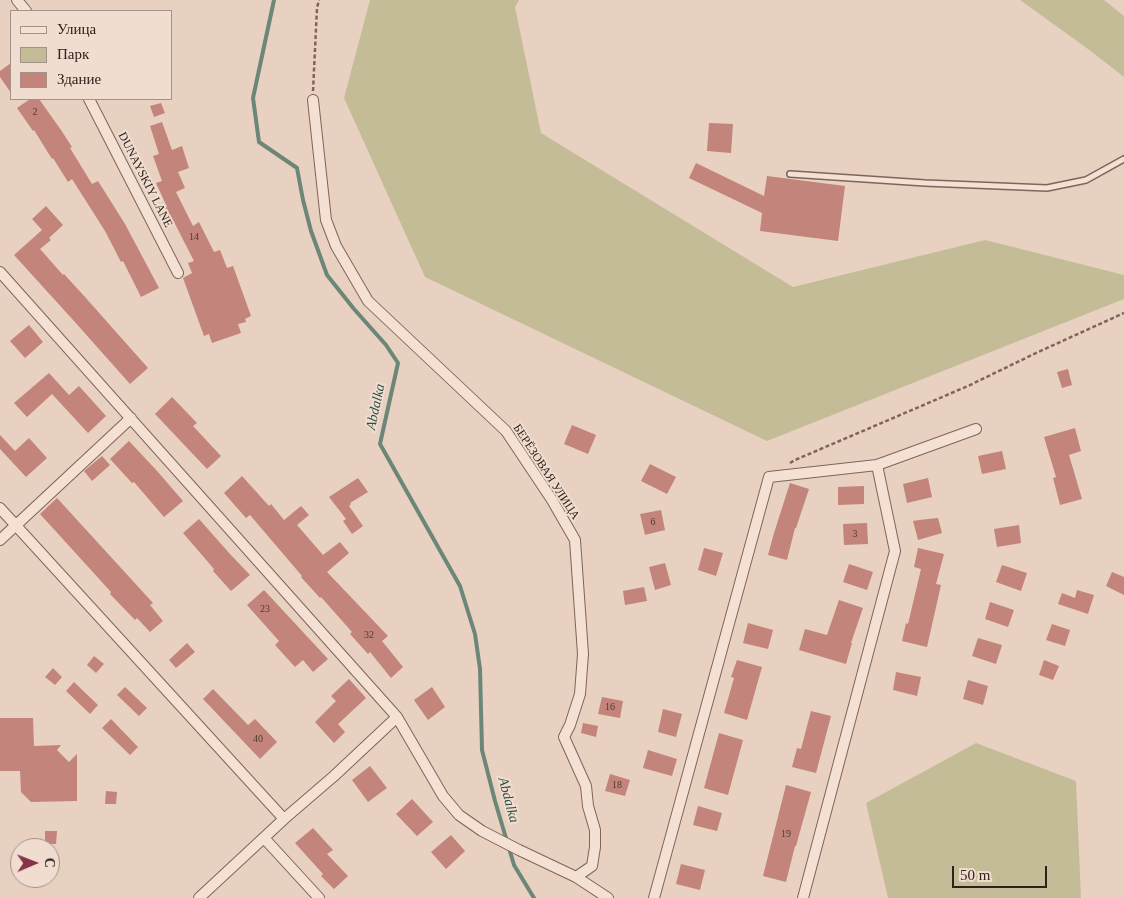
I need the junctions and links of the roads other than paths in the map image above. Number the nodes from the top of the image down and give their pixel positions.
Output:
1 (17, 0) edge
2 (25, 10) edge
3 (90, 100) edge
4 (313, 100) road end
5 (1124, 159) edge
6 (790, 174) dead end
7 (0, 272) edge
8 (178, 273) dead end
9 (131, 418) junction
10 (976, 429) dead end
11 (877, 465) junction
12 (0, 508) edge
13 (16, 526) junction
14 (0, 540) edge
15 (397, 717) junction
16 (284, 819) junction
17 (264, 838) junction
18 (576, 877) junction
19 (199, 898) edge
20 (319, 898) edge
21 (608, 898) edge
22 (654, 898) edge
23 (803, 898) edge

1 - 2 street
3 - 8 street, DUNAYSKIY LANE
4 - 18 street, БЕРЁЗОВАЯ УЛИЦА
5 - 6 lane
7 - 9 street
9 - 13 street
9 - 15 street
10 - 11 street
11 - 22 street
11 - 23 street
12 - 13 street
13 - 14 street
13 - 16 street
15 - 16 street
15 - 18 street
16 - 17 street
17 - 19 street
17 - 20 street
18 - 21 street

